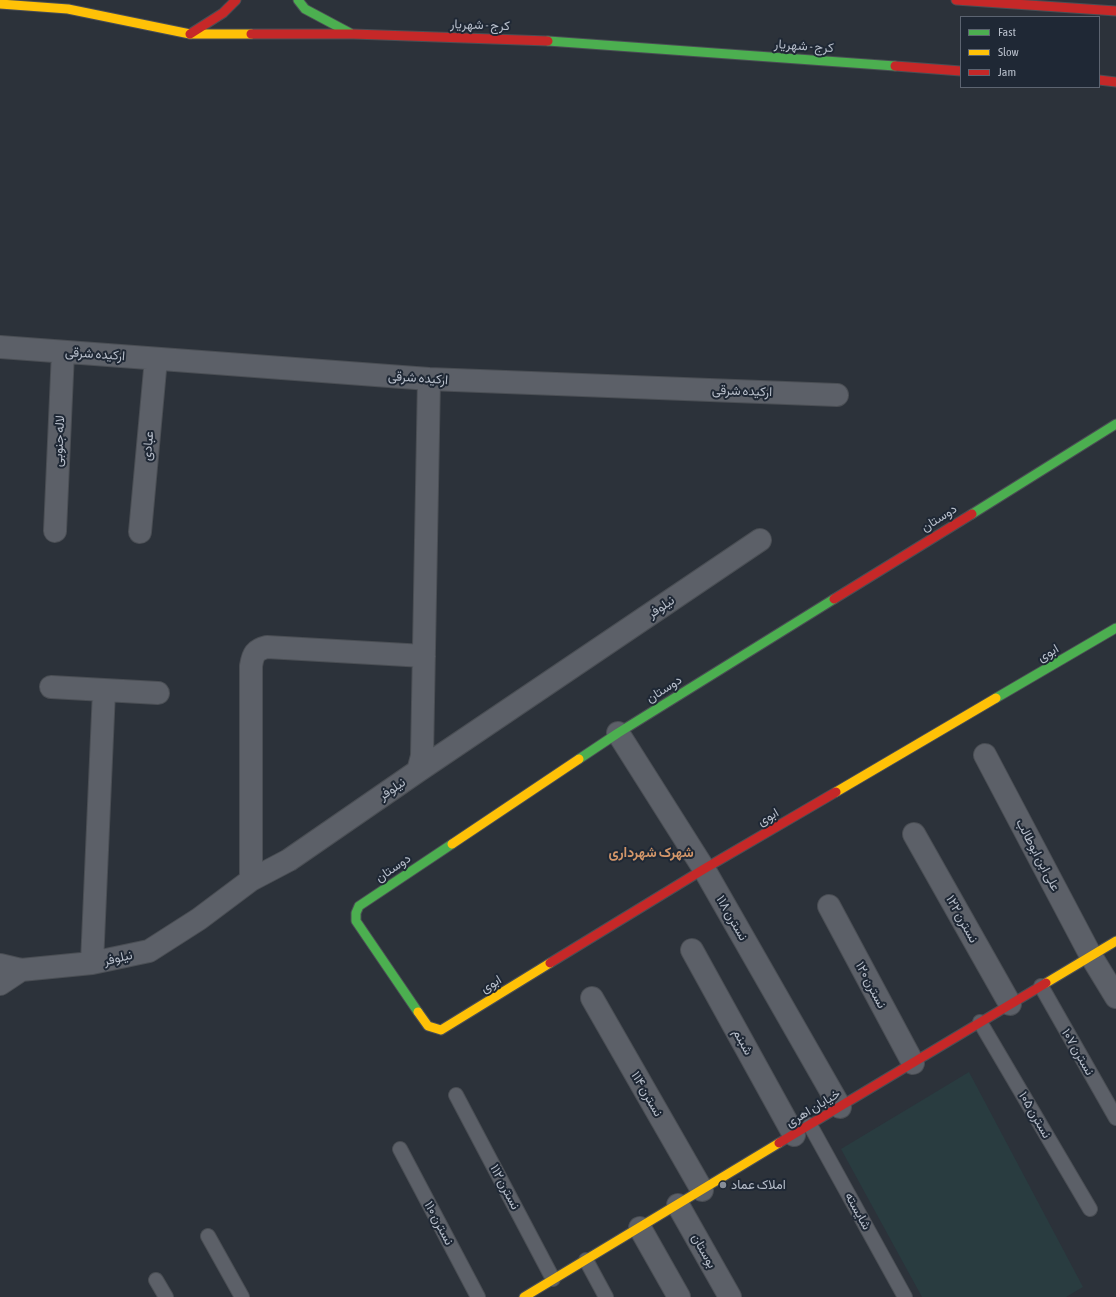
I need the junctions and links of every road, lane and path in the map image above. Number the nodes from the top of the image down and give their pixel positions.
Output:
1 (236, 0) edge
2 (298, 0) edge
3 (956, 0) edge
4 (0, 4) edge
5 (1116, 11) edge
6 (190, 34) junction
7 (353, 34) junction
8 (960, 70) edge
9 (1100, 80) edge
10 (1116, 82) edge
11 (0, 347) edge
12 (63, 352) junction
13 (156, 359) junction
14 (428, 379) junction
15 (837, 395) dead end
16 (1116, 424) edge
17 (55, 531) dead end
18 (140, 532) dead end
19 (760, 540) dead end
20 (1116, 628) edge
21 (424, 656) junction
22 (51, 687) dead end
23 (104, 691) junction
24 (158, 693) dead end
25 (618, 733) junction
26 (985, 755) dead end
27 (418, 771) junction
28 (914, 834) dead end
29 (704, 869) junction
30 (251, 880) junction
31 (829, 906) dead end
32 (1116, 941) edge
33 (692, 950) dead end
34 (1091, 956) junction
35 (92, 963) junction
36 (0, 965) edge
37 (22, 970) junction
38 (0, 984) edge
39 (1041, 986) junction
40 (1116, 997) edge
41 (592, 998) dead end
42 (1010, 1004) junction
43 (980, 1022) junction
44 (436, 1030) joint
45 (913, 1063) junction
46 (456, 1096) dead end
47 (840, 1107) junction
48 (1116, 1118) edge
49 (802, 1130) junction
50 (400, 1149) dead end
51 (702, 1190) junction
52 (678, 1205) junction
53 (1090, 1209) dead end
54 (640, 1228) junction
55 (208, 1236) dead end
56 (586, 1260) junction
57 (156, 1280) dead end
58 (554, 1280) junction
59 (166, 1297) edge
60 (242, 1297) edge
61 (478, 1297) edge
62 (524, 1297) edge
63 (606, 1297) edge
64 (679, 1297) edge
65 (730, 1297) edge
66 (905, 1297) edge

1 - 6 street
2 - 7 street
3 - 5 street
4 - 6 street, کرج - شهریار
6 - 7 street, کرج - شهریار
7 - 8 street, کرج - شهریار
9 - 10 street
11 - 12 street, ارکیده شرقی
12 - 13 street, ارکیده شرقی
12 - 17 street, لاله جنوبی
13 - 14 street, ارکیده شرقی
13 - 18 street, عبادی
14 - 15 street, ارکیده شرقی
14 - 21 street
16 - 25 street, دوستان
19 - 27 street, نیلوفر
20 - 29 street, ابوی
21 - 27 street
21 - 30 street
22 - 23 street
23 - 24 street
23 - 35 street
25 - 29 street, نسترن ۱۱۸
25 - 44 street, دوستان
26 - 34 street, علی ابن ابوطالب
27 - 30 street, نیلوفر
28 - 42 street, نسترن ۱۲۲
29 - 44 street, ابوی
29 - 47 street, نسترن ۱۱۸
30 - 35 street, نیلوفر
31 - 45 street, نسترن ۱۲۰
32 - 34 street, خیابان اهری
33 - 49 street, شبنم
34 - 39 street, خیابان اهری
34 - 40 street, علی ابن ابوطالب
35 - 37 street, نیلوفر
36 - 37 street, نیلوفر
37 - 38 street
39 - 42 street, خیابان اهری
39 - 48 lane, نسترن ۱۰۷
41 - 51 street, نسترن ۱۱۴
42 - 43 street, خیابان اهری
43 - 45 street, خیابان اهری
43 - 53 lane, نسترن ۱۰۵
45 - 47 street, خیابان اهری
46 - 58 lane, نسترن ۱۱۲
47 - 49 street, خیابان اهری
49 - 51 street, خیابان اهری
49 - 66 lane, شایسته
50 - 61 lane, نسترن ۱۱۰
51 - 52 street, خیابان اهری
52 - 54 street, خیابان اهری
52 - 65 street, بوستان
54 - 56 street, خیابان اهری
54 - 64 street
55 - 60 lane
56 - 58 street, خیابان اهری
56 - 63 lane
57 - 59 lane
58 - 62 street, خیابان اهری

